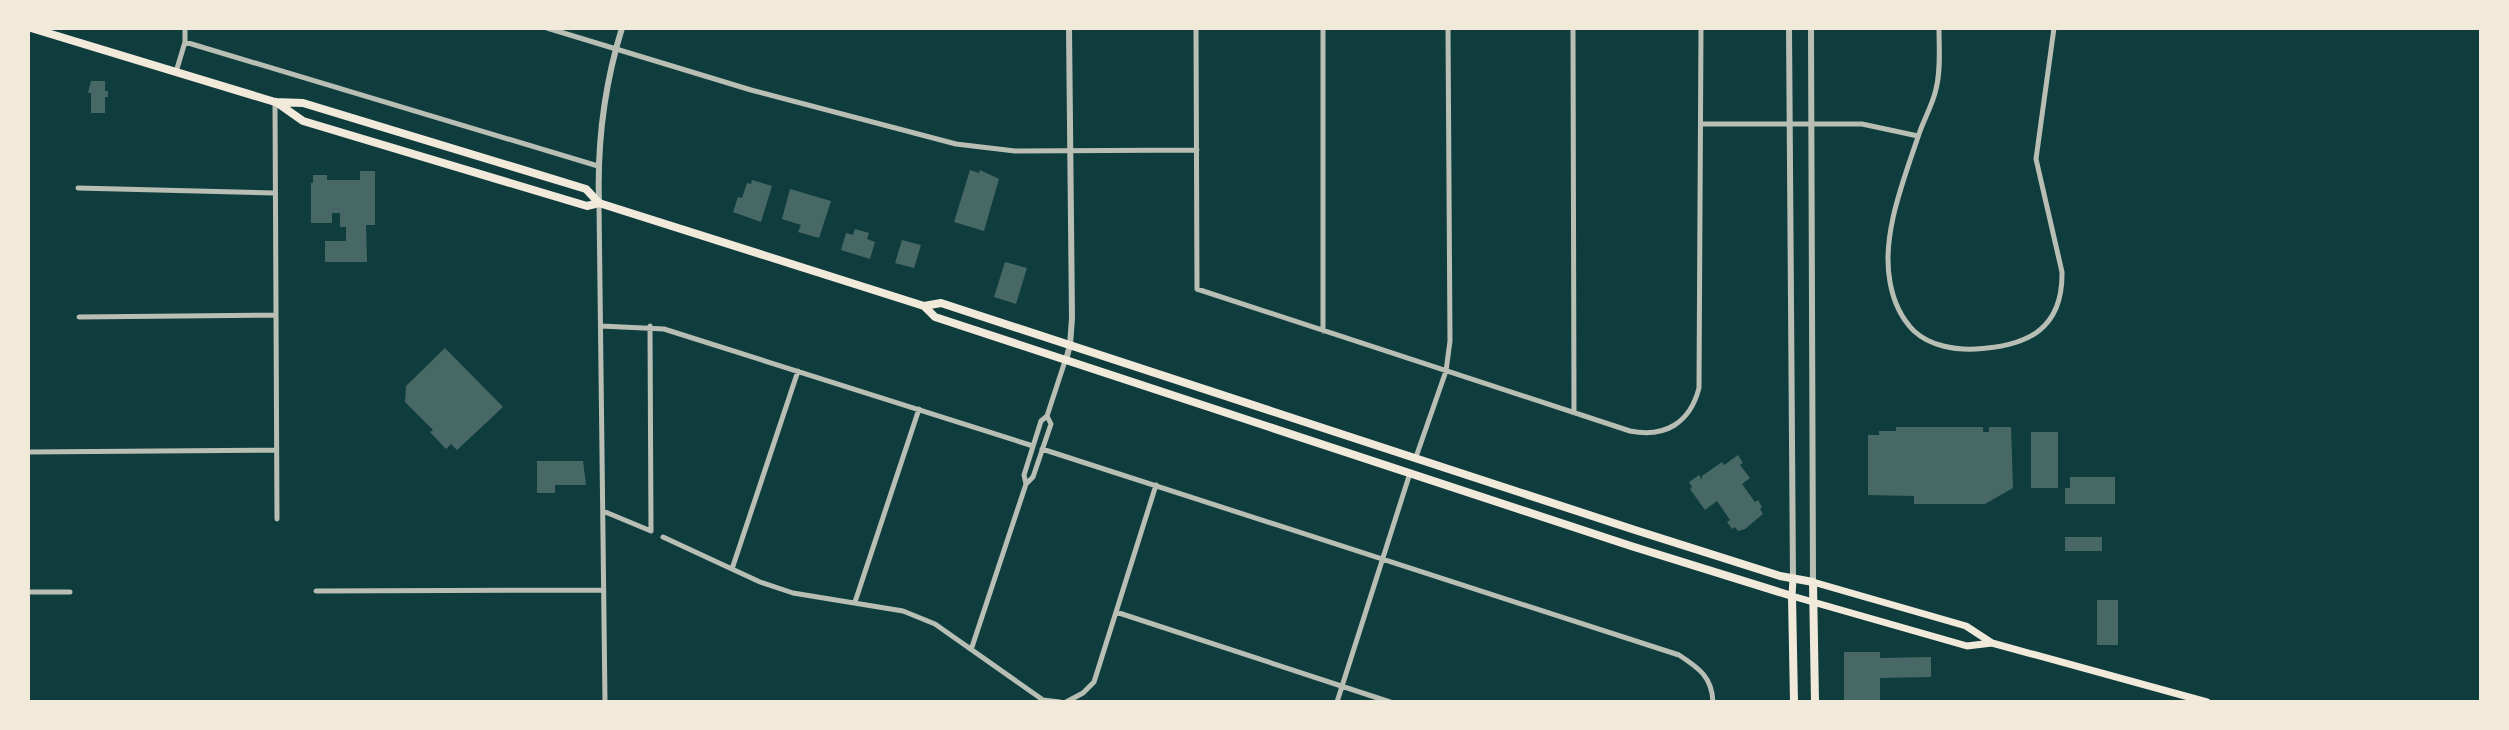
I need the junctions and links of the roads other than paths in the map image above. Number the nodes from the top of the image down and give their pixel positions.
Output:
1 (31, 28) edge
2 (185, 28) edge
3 (547, 28) edge
4 (622, 28) edge
5 (1069, 28) edge
6 (1196, 28) edge
7 (1323, 28) edge
8 (1448, 28) edge
9 (1573, 28) edge
10 (1701, 28) edge
11 (1789, 28) edge
12 (1811, 28) edge
13 (1939, 28) edge
14 (2054, 28) edge
15 (185, 42) junction
16 (615, 49) junction
17 (176, 72) junction
18 (275, 102) junction
19 (1701, 124) junction
20 (1790, 125) junction
21 (1811, 125) junction
22 (1918, 136) junction
23 (1197, 150) junction
24 (1070, 151) junction
25 (598, 166) junction
26 (78, 188) dead end
27 (274, 193) junction
28 (599, 203) junction
29 (924, 306) junction
30 (274, 315) junction
31 (79, 317) dead end
32 (601, 326) junction
33 (650, 326) junction
34 (1323, 331) junction
35 (1070, 345) junction
36 (1066, 360) junction
37 (798, 371) junction
38 (1446, 371) junction
39 (919, 409) junction
40 (1574, 412) junction
41 (1047, 416) junction
42 (1033, 446) junction
43 (1042, 449) junction
44 (276, 450) junction
45 (28, 452) edge
46 (1416, 457) junction
47 (1410, 473) junction
48 (1026, 484) junction
49 (1156, 485) junction
50 (603, 511) junction
51 (277, 519) dead end
52 (663, 537) dead end
53 (1383, 561) junction
54 (732, 569) junction
55 (1793, 578) junction
56 (1813, 582) junction
57 (603, 590) junction
58 (316, 591) dead end
59 (28, 592) edge
60 (70, 592) dead end
61 (1792, 596) junction
62 (855, 602) junction
63 (1813, 603) junction
64 (1116, 612) junction
65 (1992, 643) junction
66 (972, 648) junction
67 (1342, 686) junction
68 (605, 702) edge
69 (1060, 702) edge
70 (1066, 702) edge
71 (1337, 702) edge
72 (1390, 702) edge
73 (1713, 702) edge
74 (1794, 702) edge
75 (1815, 702) edge
76 (2207, 702) edge

1 - 17 main road
2 - 15 street
3 - 16 street
4 - 16 street
5 - 24 street
6 - 23 street
7 - 34 street
8 - 38 street
9 - 40 street
10 - 19 street
11 - 20 street
12 - 21 street
13 - 22 street
14 - 22 street
15 - 17 street
15 - 25 street
16 - 24 street
16 - 25 street
17 - 18 main road
18 - 27 street
18 - 28 main road
18 - 28 main road
19 - 20 street
19 - 40 street
20 - 21 street
20 - 55 street
21 - 22 street
21 - 56 street
23 - 24 street
23 - 34 street
24 - 35 street
25 - 28 street
26 - 27 street
27 - 30 street
28 - 29 main road
28 - 32 street
29 - 35 main road
29 - 36 main road
30 - 31 street
30 - 44 street
32 - 33 street
32 - 50 street
33 - 37 street
33 - 50 street
34 - 38 street
35 - 36 street
35 - 46 main road
36 - 41 street
36 - 47 main road
37 - 39 street
37 - 54 street
38 - 40 street
38 - 46 street
39 - 42 street
39 - 62 street
41 - 42 street
41 - 43 street
42 - 48 street
43 - 48 street
43 - 49 street
44 - 45 street
44 - 51 street
46 - 55 main road
47 - 53 street
47 - 61 main road
48 - 66 street
49 - 53 street
49 - 64 street
50 - 57 street
52 - 54 street
53 - 67 street
53 - 73 street
54 - 62 street
55 - 56 main road
55 - 61 main road
56 - 63 main road
56 - 65 main road
57 - 58 street
57 - 68 street
59 - 60 street
61 - 63 main road
61 - 74 main road
62 - 66 street
63 - 65 main road
63 - 75 main road
64 - 67 street
64 - 70 street
65 - 76 main road
66 - 69 street
67 - 71 street
67 - 72 street

